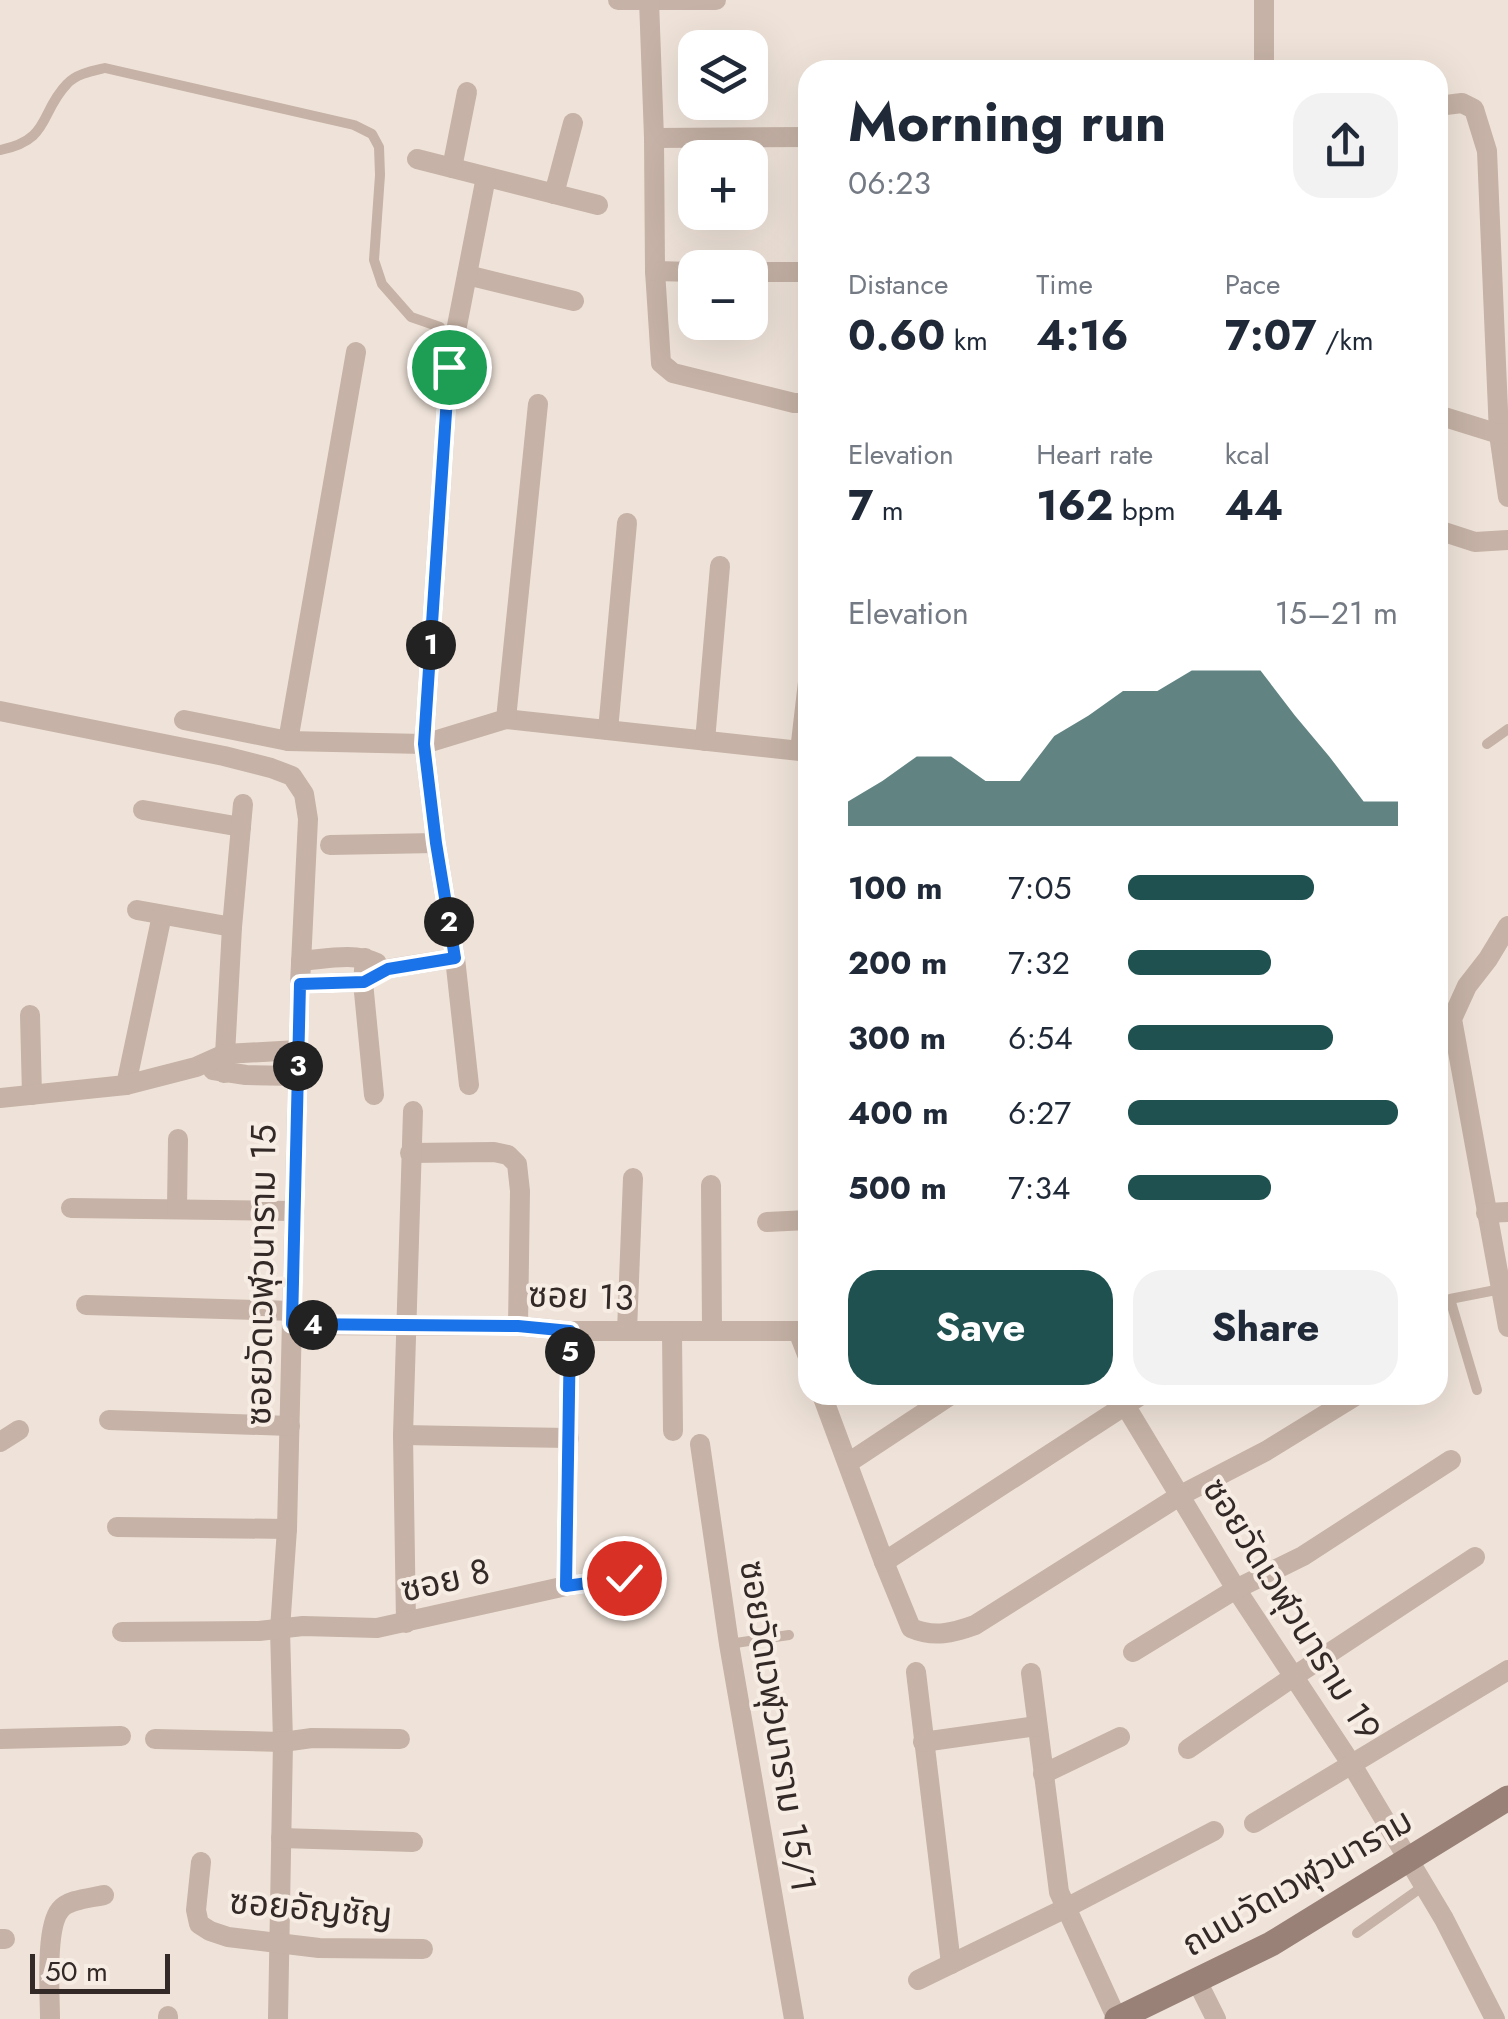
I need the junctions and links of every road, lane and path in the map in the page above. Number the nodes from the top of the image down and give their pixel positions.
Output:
1 (618, 0) edge
2 (649, 0) edge
3 (716, 0) edge
4 (1264, 0) edge
5 (1264, 60) edge
6 (467, 92) dead end
7 (1448, 105) edge
8 (573, 123) dead end
9 (798, 137) edge
10 (654, 138) junction
11 (0, 150) edge
12 (417, 159) dead end
13 (452, 168) junction
14 (486, 176) junction
15 (1499, 180) edge
16 (554, 194) junction
17 (598, 205) dead end
18 (654, 272) junction
19 (678, 272) edge
20 (768, 272) edge
21 (798, 272) edge
22 (467, 275) junction
23 (574, 301) dead end
24 (440, 327) dead end
25 (356, 352) dead end
26 (798, 403) edge
27 (538, 404) dead end
28 (1448, 418) edge
29 (1504, 434) edge
30 (1508, 496) edge
31 (627, 523) dead end
32 (1448, 533) edge
33 (1508, 540) edge
34 (720, 566) dead end
35 (0, 711) edge
36 (184, 720) dead end
37 (506, 720) junction
38 (1508, 728) edge
39 (608, 730) junction
40 (705, 741) junction
41 (288, 742) junction
42 (424, 744) junction
43 (1486, 744) dead end
44 (798, 751) edge
45 (243, 804) dead end
46 (143, 810) dead end
47 (241, 827) junction
48 (436, 843) junction
49 (330, 845) dead end
50 (137, 910) dead end
51 (162, 914) junction
52 (1508, 926) edge
53 (232, 927) junction
54 (366, 958) junction
55 (455, 958) junction
56 (1498, 959) edge
57 (300, 960) junction
58 (388, 969) junction
59 (364, 982) junction
60 (300, 984) junction
61 (1448, 1014) edge
62 (30, 1015) dead end
63 (1448, 1033) edge
64 (298, 1050) junction
65 (224, 1063) junction
66 (298, 1076) junction
67 (126, 1085) junction
68 (469, 1085) dead end
69 (32, 1095) junction
70 (374, 1095) dead end
71 (0, 1098) edge
72 (413, 1111) dead end
73 (178, 1139) dead end
74 (410, 1153) junction
75 (633, 1178) dead end
76 (710, 1185) dead end
77 (71, 1208) dead end
78 (177, 1209) junction
79 (294, 1211) junction
80 (1508, 1212) edge
81 (1486, 1214) junction
82 (798, 1220) edge
83 (767, 1222) dead end
84 (1502, 1281) edge
85 (86, 1305) dead end
86 (292, 1318) junction
87 (405, 1326) junction
88 (518, 1326) junction
89 (1508, 1327) edge
90 (712, 1330) junction
91 (570, 1331) junction
92 (627, 1331) junction
93 (798, 1331) edge
94 (672, 1332) junction
95 (1477, 1390) dead end
96 (826, 1405) edge
97 (936, 1405) edge
98 (1118, 1405) edge
99 (1132, 1405) edge
100 (1341, 1405) edge
101 (109, 1420) dead end
102 (290, 1426) junction
103 (19, 1430) dead end
104 (673, 1430) dead end
105 (403, 1435) junction
106 (568, 1438) junction
107 (0, 1442) edge
108 (700, 1444) dead end
109 (1451, 1460) dead end
110 (848, 1463) junction
111 (1180, 1495) junction
112 (117, 1527) dead end
113 (287, 1529) junction
114 (1475, 1557) dead end
115 (884, 1562) junction
116 (624, 1578) dead end
117 (566, 1586) junction
118 (1236, 1589) junction
119 (406, 1623) junction
120 (280, 1629) junction
121 (122, 1632) dead end
122 (788, 1635) dead end
123 (729, 1644) junction
124 (1134, 1652) dead end
125 (1508, 1670) edge
126 (916, 1672) dead end
127 (1030, 1674) dead end
128 (1293, 1677) junction
129 (1038, 1726) junction
130 (121, 1736) dead end
131 (0, 1738) edge
132 (1120, 1738) dead end
133 (155, 1739) dead end
134 (400, 1739) dead end
135 (283, 1742) junction
136 (923, 1742) junction
137 (1188, 1749) dead end
138 (1352, 1764) junction
139 (1044, 1774) junction
140 (1508, 1798) edge
141 (1254, 1823) dead end
142 (1214, 1831) dead end
143 (281, 1838) junction
144 (413, 1842) dead end
145 (1408, 1858) junction
146 (201, 1862) dead end
147 (1425, 1884) junction
148 (104, 1895) dead end
149 (1064, 1909) junction
150 (1357, 1933) dead end
151 (280, 1942) junction
152 (423, 1949) dead end
153 (951, 1964) junction
154 (918, 1980) dead end
155 (1197, 1981) junction
156 (50, 2019) edge
157 (278, 2019) edge
158 (794, 2019) edge
159 (1117, 2019) edge
160 (1216, 2019) edge
161 (1495, 2019) edge

1 - 2 street
2 - 3 street
2 - 10 street
4 - 5 street
6 - 13 street
7 - 15 street
8 - 16 street
9 - 10 street
10 - 18 street
11 - 24 lane
12 - 13 street
13 - 14 street
14 - 16 street
14 - 22 street
15 - 29 street
16 - 17 street
18 - 19 street
18 - 26 street
20 - 21 street
22 - 23 street
22 - 42 street
25 - 41 street
27 - 37 street
28 - 29 street
29 - 30 street
31 - 39 street
32 - 33 street
34 - 40 street
35 - 57 street, ซอยวัดเวฬุวนาราม 15
36 - 41 street
37 - 39 street
37 - 42 street
38 - 43 lane
39 - 40 street
40 - 44 street
41 - 42 street
42 - 48 street
45 - 47 street
46 - 47 street
47 - 53 street
48 - 49 street
48 - 55 street
50 - 51 street
51 - 53 street
51 - 67 street
52 - 56 street
53 - 65 street
54 - 57 street
54 - 58 street
54 - 59 street
55 - 58 street
55 - 68 street
56 - 61 street
57 - 60 street, ซอยวัดเวฬุวนาราม 15
58 - 59 street
59 - 60 street
59 - 70 street
60 - 64 street, ซอยวัดเวฬุวนาราม 15
62 - 69 street
63 - 81 street
64 - 65 street
64 - 66 street, ซอยวัดเวฬุวนาราม 15
65 - 66 street
65 - 67 street
66 - 79 street, ซอยวัดเวฬุวนาราม 15
67 - 69 street
69 - 71 street
72 - 74 street
73 - 78 street
74 - 87 street
74 - 88 street
75 - 92 street
76 - 90 street
77 - 78 street
78 - 79 street
79 - 86 street, ซอยวัดเวฬุวนาราม 15
80 - 81 street
81 - 84 street
82 - 83 street
84 - 89 street
84 - 95 lane
85 - 86 street, ซอย 13
86 - 87 street, ซอย 13
86 - 102 street, ซอยวัดเวฬุวนาราม 15
87 - 88 street, ซอย 13
87 - 105 street
88 - 91 street, ซอย 13
90 - 93 street, ซอย 13
90 - 94 street, ซอย 13
91 - 92 street, ซอย 13
91 - 106 street
92 - 94 street, ซอย 13
94 - 104 street
96 - 110 street
97 - 110 street
98 - 115 street
99 - 111 street, ซอยวัดเวฬุวนาราม 19
100 - 111 street
101 - 102 street
102 - 113 street, ซอยวัดเวฬุวนาราม 15
103 - 107 street
105 - 106 street
105 - 119 street
106 - 117 street
108 - 123 street, ซอยวัดเวฬุวนาราม 15/1
109 - 118 street
110 - 115 street
111 - 115 street
111 - 118 street, ซอยวัดเวฬุวนาราม 19
112 - 113 street
113 - 120 street, ซอยวัดเวฬุวนาราม 15
114 - 128 street
116 - 117 street, ซอย 8
117 - 119 street, ซอย 8
118 - 124 street
118 - 128 street, ซอยวัดเวฬุวนาราม 19
119 - 120 street, ซอย 8
120 - 121 street, ซอย 8
120 - 135 street, ซอยวัดเวฬุวนาราม 15
122 - 123 lane
123 - 158 street, ซอยวัดเวฬุวนาราม 15/1
125 - 138 street
126 - 136 street
127 - 129 street
128 - 137 street
128 - 138 street, ซอยวัดเวฬุวนาราม 19
129 - 136 street
129 - 139 street
130 - 131 street
132 - 139 street
133 - 135 street
134 - 135 street
135 - 143 street, ซอยวัดเวฬุวนาราม 15
136 - 153 street
138 - 141 street
138 - 145 street, ซอยวัดเวฬุวนาราม 19
139 - 149 street
140 - 145 street, ถนนวัดเวฬุวนาราม
142 - 149 street
143 - 144 street
143 - 151 street, ซอยวัดเวฬุวนาราม 15
145 - 147 street, ซอยวัดเวฬุวนาราม 19
145 - 155 street, ถนนวัดเวฬุวนาราม
146 - 151 street, ซอยอัญชัญ
147 - 150 lane
147 - 161 street, ซอยวัดเวฬุวนาราม 19
148 - 156 street
149 - 153 street
149 - 159 street
151 - 152 street, ซอยอัญชัญ
151 - 157 street, ซอยวัดเวฬุวนาราม 15
153 - 154 street
155 - 159 street, ถนนวัดเวฬุวนาราม
155 - 160 street

